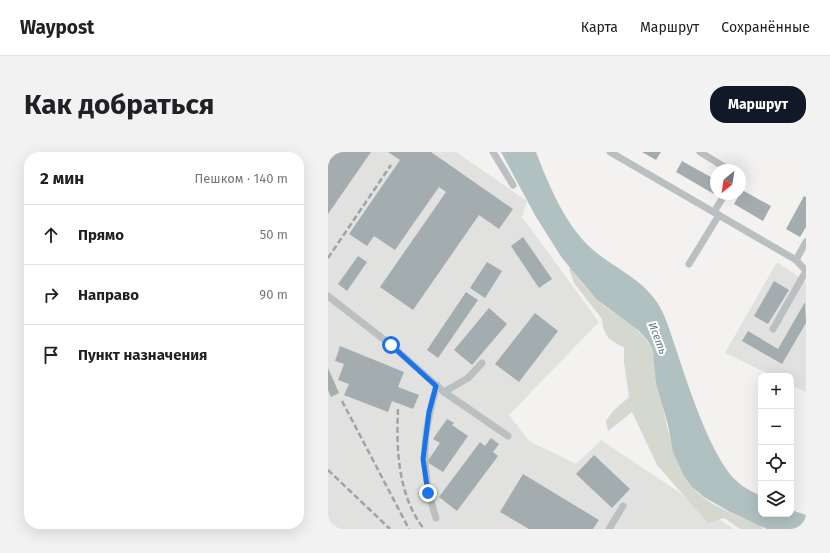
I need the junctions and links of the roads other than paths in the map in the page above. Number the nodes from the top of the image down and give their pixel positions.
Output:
1 (493, 152) edge
2 (610, 152) edge
3 (700, 152) edge
4 (720, 164) edge
5 (513, 185) dead end
6 (722, 200) edge
7 (717, 213) junction
8 (806, 242) edge
9 (796, 260) junction
10 (689, 264) dead end
11 (806, 271) edge
12 (328, 296) edge
13 (773, 329) dead end
14 (482, 364) dead end
15 (436, 386) junction
16 (444, 392) junction
17 (508, 436) dead end
18 (623, 506) dead end
19 (436, 518) dead end
20 (609, 529) edge

1 - 5 lane
2 - 7 lane
3 - 4 lane
6 - 7 lane
7 - 9 lane
7 - 10 lane
8 - 9 lane
9 - 11 lane
11 - 13 lane
12 - 15 lane
14 - 16 lane
15 - 16 lane
15 - 19 lane
16 - 17 lane
18 - 20 lane

